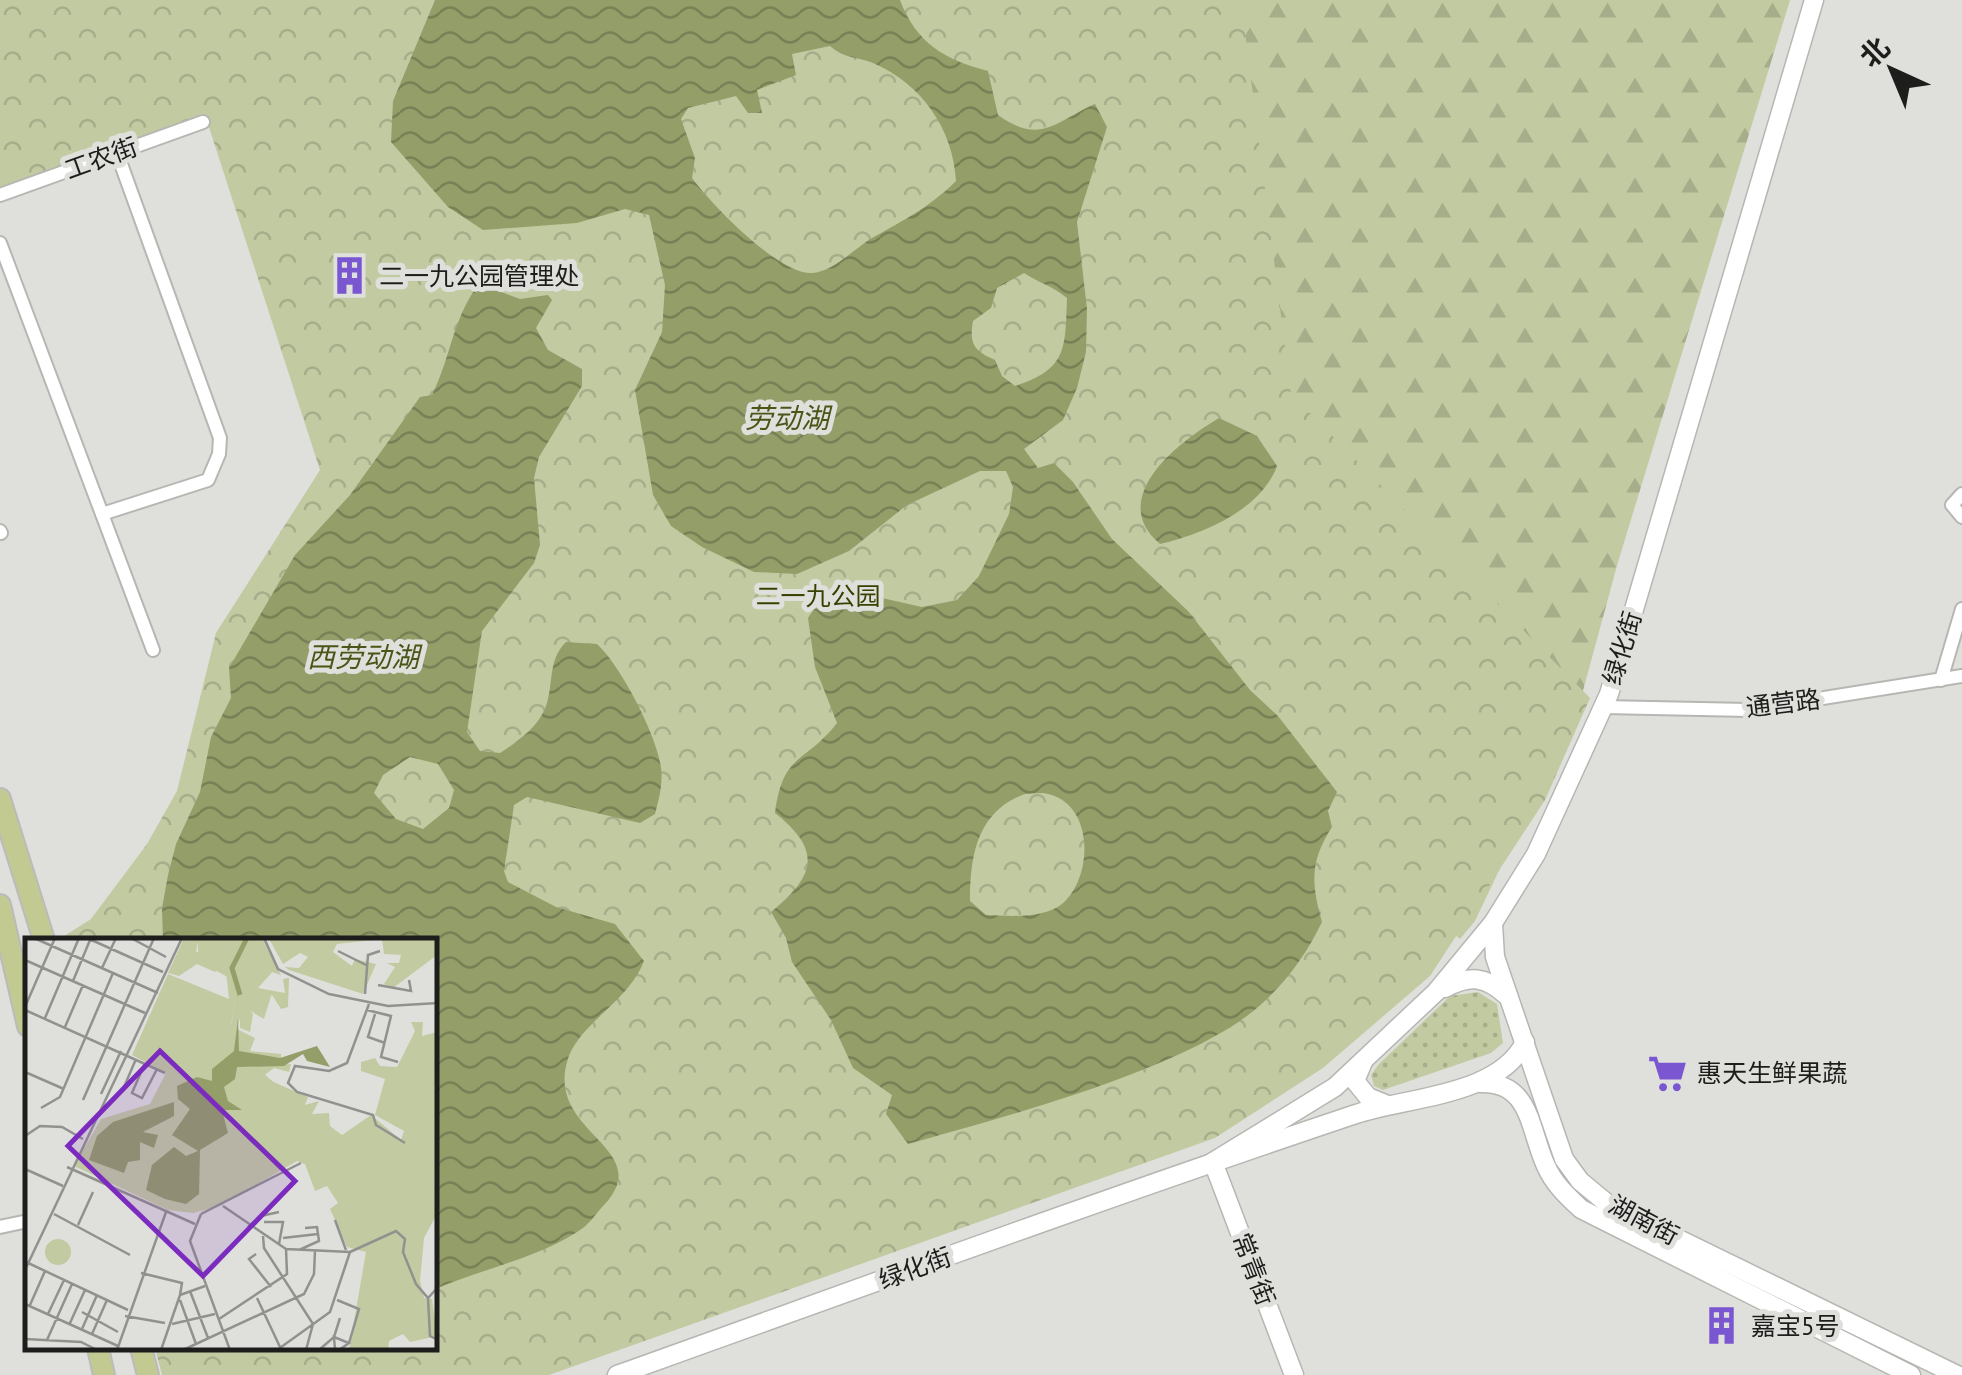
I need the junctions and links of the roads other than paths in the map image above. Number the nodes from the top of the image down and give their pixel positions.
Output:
1 (1814, 0) edge
2 (203, 122) dead end
3 (117, 153) junction
4 (0, 195) edge
5 (0, 244) edge
6 (1962, 494) edge
7 (102, 514) junction
8 (1962, 516) edge
9 (1962, 609) edge
10 (153, 650) dead end
11 (1962, 676) edge
12 (1941, 680) junction
13 (1603, 707) junction
14 (0, 800) edge
15 (0, 905) edge
16 (1493, 923) junction
17 (43, 938) edge
18 (1436, 992) junction
19 (1506, 995) junction
20 (25, 1013) edge
21 (1524, 1042) junction
22 (1363, 1062) junction
23 (1474, 1083) junction
24 (1386, 1104) junction
25 (1213, 1162) junction
26 (25, 1222) edge
27 (0, 1226) edge
28 (98, 1350) edge
29 (142, 1350) edge
30 (104, 1375) edge
31 (148, 1375) edge
32 (617, 1375) edge
33 (1294, 1375) edge
34 (1911, 1375) edge
35 (1957, 1375) edge

1 - 13 main road, 绿化街
2 - 3 street, 工农街
3 - 4 street, 工农街
3 - 7 street
5 - 7 street
6 - 8 street
7 - 10 street
9 - 12 street
11 - 12 street, 通营路
12 - 13 street, 通营路
13 - 16 main road, 绿化街
14 - 17 main road
15 - 20 main road
16 - 18 main road, 绿化街
16 - 19 main road, 湖南街
18 - 19 main road
18 - 22 main road, 绿化街
19 - 21 main road, 湖南街
21 - 23 main road, 绿化街
21 - 35 main road, 湖南街
22 - 24 main road
22 - 25 main road, 绿化街
23 - 24 main road, 绿化街
23 - 34 main road, 湖南街
24 - 25 main road, 绿化街
25 - 32 main road, 绿化街
25 - 33 main road, 常青街
26 - 27 street
28 - 30 main road
29 - 31 main road

